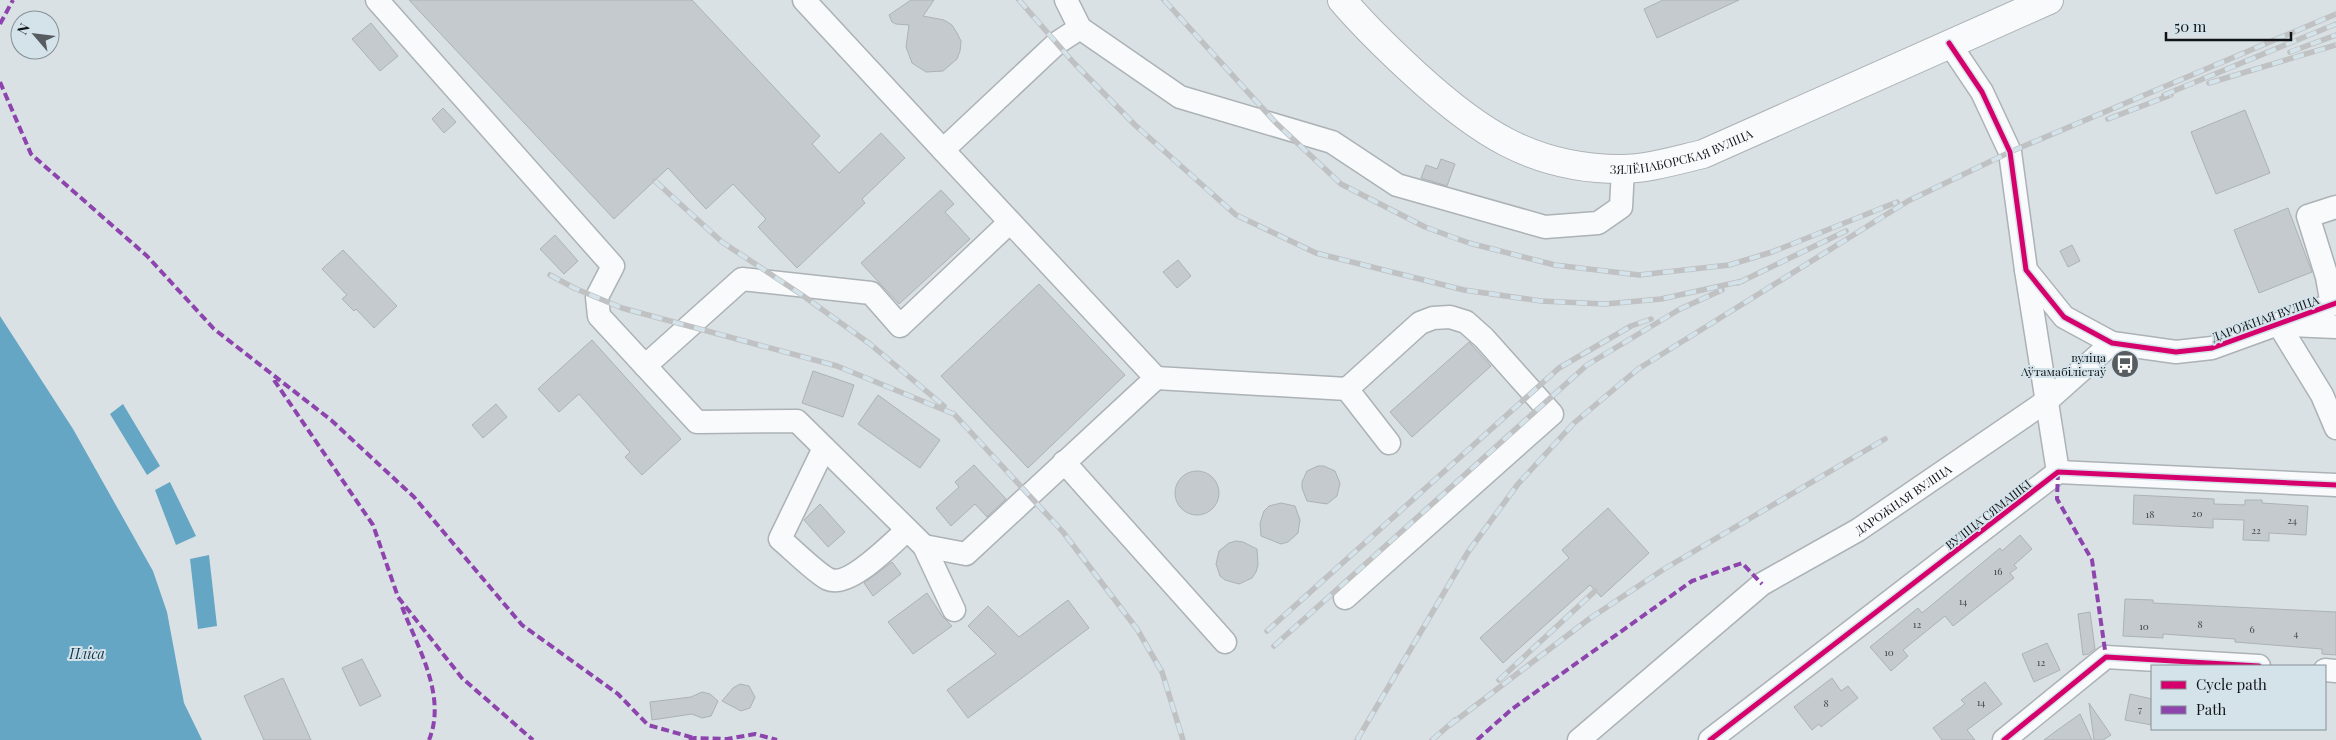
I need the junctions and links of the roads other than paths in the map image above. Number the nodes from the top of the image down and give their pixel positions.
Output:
1 (378, 0) edge
2 (804, 0) edge
3 (1066, 0) edge
4 (1342, 0) edge
5 (2049, 0) edge
6 (1080, 28) junction
7 (1949, 43) junction
8 (943, 150) junction
9 (1623, 169) junction
10 (2336, 207) edge
11 (1010, 222) junction
12 (2026, 270) junction
13 (2334, 304) edge
14 (2279, 325) junction
15 (2336, 327) edge
16 (2112, 343) junction
17 (645, 366) junction
18 (1156, 378) junction
19 (1347, 390) junction
20 (2329, 396) edge
21 (2048, 400) junction
22 (2336, 428) edge
23 (1389, 443) dead end
24 (824, 448) junction
25 (1064, 462) junction
26 (2058, 472) junction
27 (2336, 485) edge
28 (907, 530) junction
29 (924, 546) junction
30 (1345, 598) dead end
31 (954, 610) dead end
32 (1224, 642) dead end
33 (2242, 665) edge
34 (1579, 740) edge
35 (1710, 740) edge
36 (2004, 740) edge

1 - 17 street
2 - 8 street
3 - 6 street
4 - 9 main road, ЗЯЛЁНАБОРСКАЯ ВУЛІЦА
5 - 7 main road, ЗЯЛЁНАБОРСКАЯ ВУЛІЦА
6 - 8 street
6 - 9 street
7 - 9 main road, ЗЯЛЁНАБОРСКАЯ ВУЛІЦА
7 - 12 street
8 - 11 street
10 - 13 street
11 - 17 street
11 - 18 street
12 - 16 street
12 - 21 street
13 - 14 street, ДАРОЖНАЯ ВУЛІЦА
14 - 15 street
14 - 16 street, ДАРОЖНАЯ ВУЛІЦА
14 - 20 street
16 - 21 street, ДАРОЖНАЯ ВУЛІЦА
17 - 24 street
18 - 19 street
18 - 25 street
19 - 23 street
19 - 30 street
20 - 22 street
21 - 26 street
21 - 34 street, ДАРОЖНАЯ ВУЛІЦА
24 - 28 street
24 - 28 street
25 - 29 street
25 - 32 street
26 - 27 street
26 - 35 street, ВУЛІЦА СЯМАШКІ
28 - 29 street
29 - 31 street
33 - 36 street

